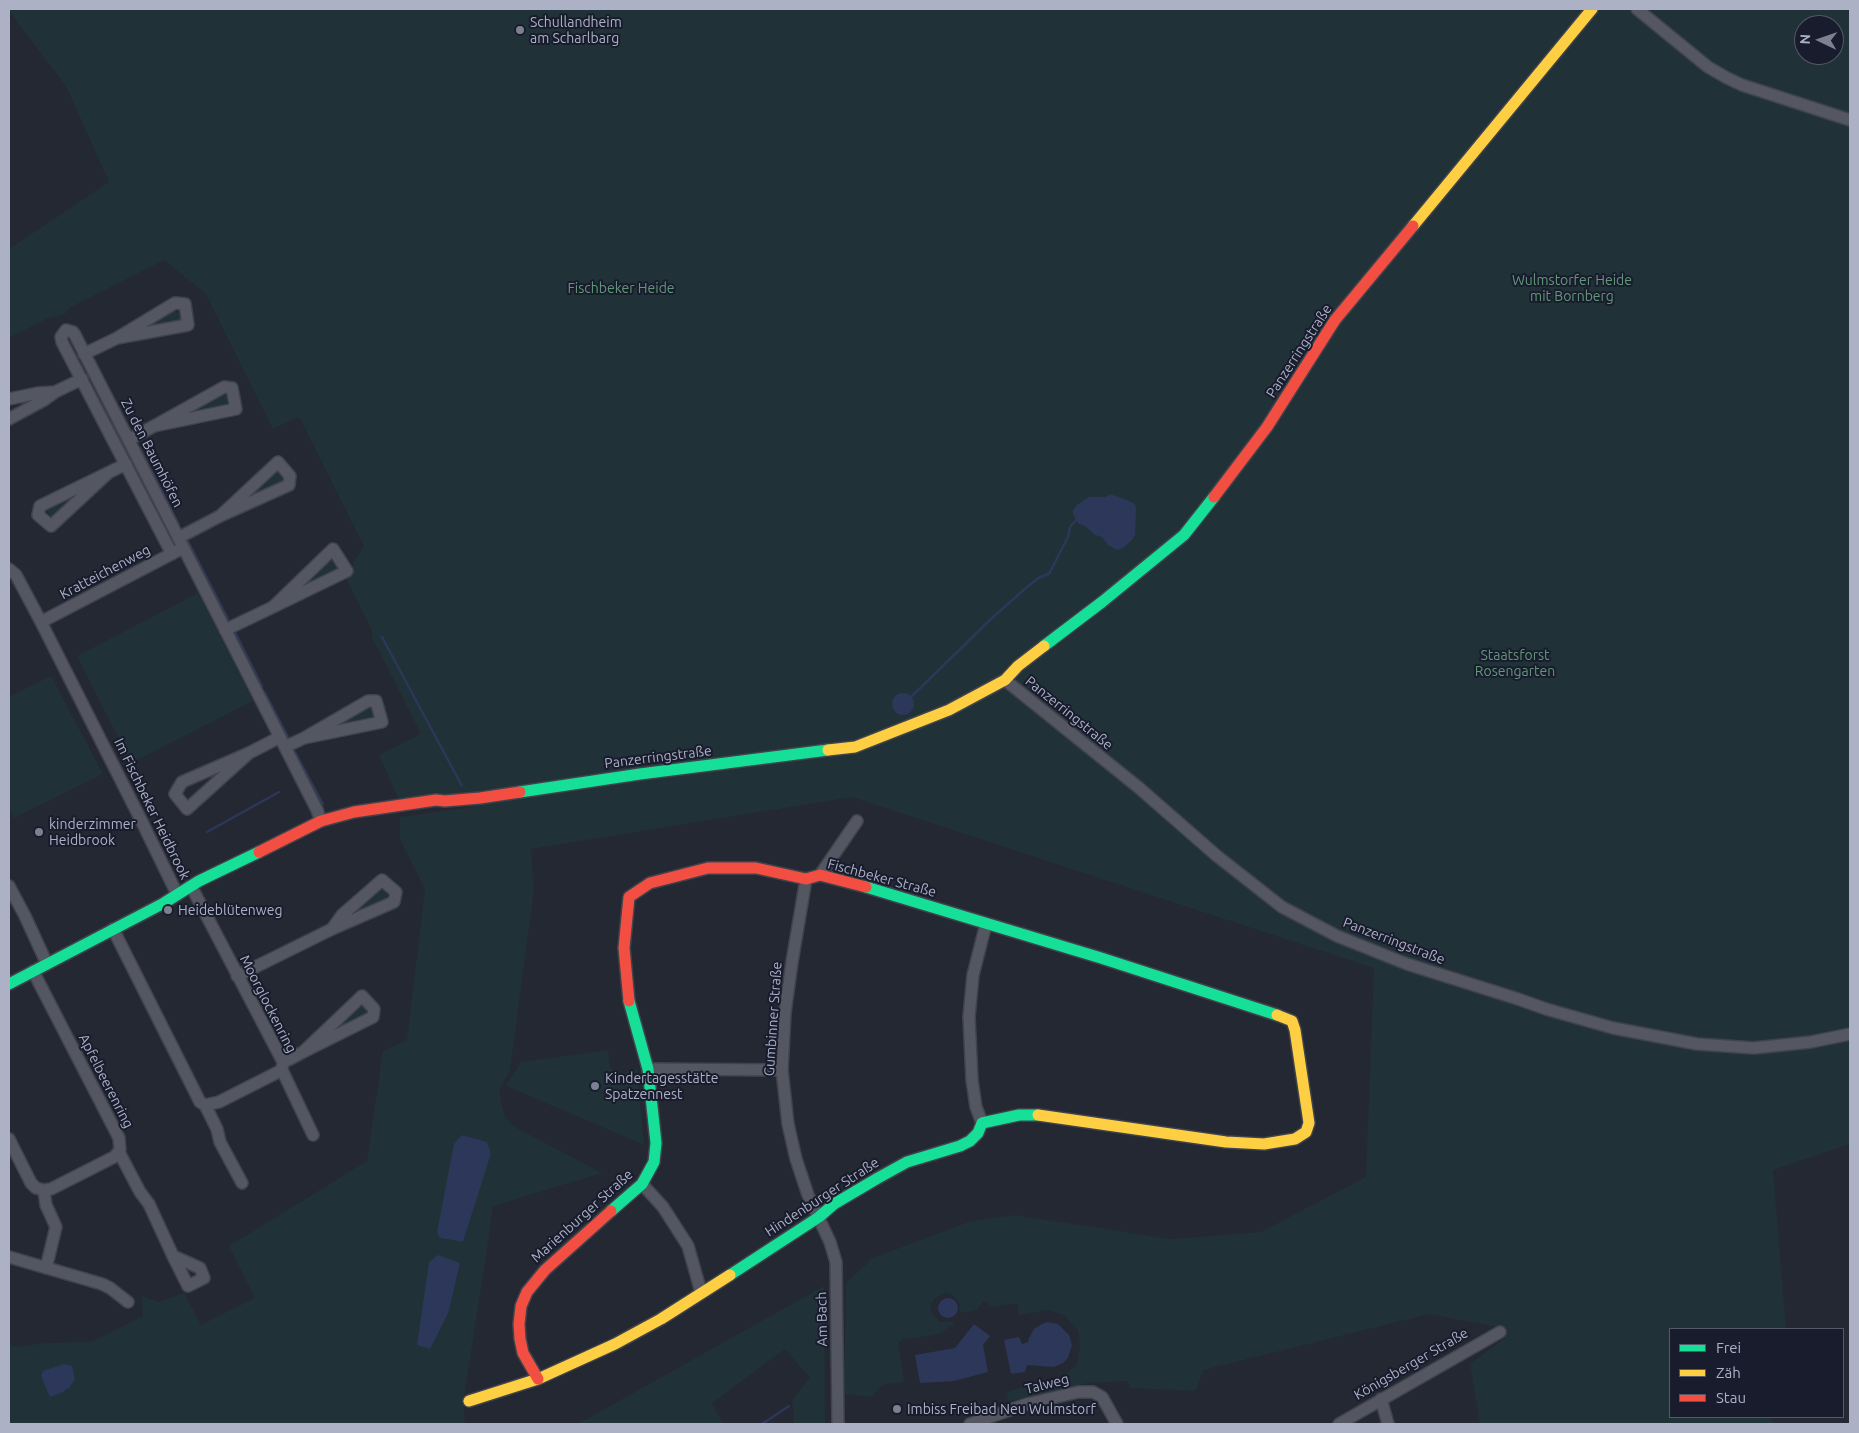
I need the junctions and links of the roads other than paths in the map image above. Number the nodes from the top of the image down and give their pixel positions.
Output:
1 (1592, 9) edge
2 (1637, 9) edge
3 (1850, 120) edge
4 (117, 338) junction
5 (84, 354) junction
6 (82, 379) junction
7 (55, 392) junction
8 (9, 399) edge
9 (9, 419) edge
10 (154, 426) junction
11 (130, 440) junction
12 (126, 464) junction
13 (107, 474) junction
14 (220, 516) junction
15 (181, 543) junction
16 (172, 554) junction
17 (9, 569) edge
18 (273, 607) junction
19 (41, 622) junction
20 (225, 630) junction
21 (1005, 680) junction
22 (304, 738) junction
23 (283, 742) junction
24 (248, 753) junction
25 (321, 821) junction
26 (857, 821) dead end
27 (820, 875) junction
28 (806, 879) junction
29 (9, 886) edge
30 (191, 886) junction
31 (177, 894) junction
32 (986, 924) junction
33 (113, 929) junction
34 (332, 929) junction
35 (47, 964) junction
36 (33, 971) junction
37 (237, 976) junction
38 (9, 984) edge
39 (1850, 1034) edge
40 (303, 1052) junction
41 (282, 1066) junction
42 (648, 1069) junction
43 (782, 1070) junction
44 (205, 1105) junction
45 (982, 1123) junction
46 (313, 1135) dead end
47 (9, 1139) edge
48 (119, 1152) junction
49 (242, 1183) dead end
50 (642, 1184) junction
51 (44, 1190) junction
52 (819, 1217) junction
53 (173, 1256) dead end
54 (9, 1257) edge
55 (46, 1268) junction
56 (701, 1292) junction
57 (128, 1302) dead end
58 (1500, 1332) dead end
59 (538, 1379) junction
60 (1381, 1399) junction
61 (469, 1401) dead end
62 (838, 1424) edge
63 (970, 1424) edge
64 (1117, 1424) edge
65 (1339, 1424) edge
66 (1388, 1424) edge

1 - 21 street, Panzerringstraße
2 - 3 street
4 - 4 street
4 - 5 street
5 - 6 street, Zu den Baumhöfen
5 - 11 street, Zu den Baumhöfen
6 - 7 street
6 - 12 street, Zu den Baumhöfen
7 - 8 street
7 - 9 street
10 - 10 street
10 - 11 street
11 - 15 street, Zu den Baumhöfen
12 - 13 street
12 - 16 street, Zu den Baumhöfen
13 - 13 street
14 - 14 street
14 - 15 street, Kratteichenweg
15 - 16 street, Kratteichenweg
15 - 20 street, Zu den Baumhöfen
16 - 19 street, Kratteichenweg
17 - 19 street, Im Fischbeker Heidbrook
18 - 18 street
18 - 20 street
19 - 31 street, Im Fischbeker Heidbrook
20 - 23 street, Zu den Baumhöfen
21 - 25 street, Panzerringstraße
21 - 39 street, Panzerringstraße
22 - 22 street
22 - 23 street
23 - 24 street
23 - 25 street, Zu den Baumhöfen
24 - 24 street
25 - 30 street
26 - 27 street
27 - 28 street, Fischbeker Straße
27 - 32 street, Fischbeker Straße
28 - 42 street
28 - 43 street, Gumbinner Straße
29 - 35 street
30 - 31 street
30 - 37 street, Moorglockenring
31 - 33 street, Im Fischbeker Heidbrook
32 - 45 street
32 - 45 street, Fischbeker Straße
33 - 35 street, Im Fischbeker Heidbrook
33 - 44 street
34 - 34 street
34 - 37 street
35 - 36 street, Im Fischbeker Heidbrook
36 - 38 street, Im Fischbeker Heidbrook
36 - 48 street, Apfelbeerenring
37 - 41 street, Moorglockenring
40 - 40 street
40 - 41 street
41 - 44 street, Moorglockenring
41 - 46 street
42 - 43 street
42 - 50 street, Marienburger Straße
43 - 52 street, Gumbinner Straße
44 - 49 street
45 - 52 street, Hindenburger Straße
47 - 51 street
48 - 51 street
48 - 53 street, Apfelbeerenring
50 - 56 street
50 - 59 street, Marienburger Straße
51 - 55 street
52 - 56 street, Hindenburger Straße
52 - 62 street, Am Bach
54 - 55 street
55 - 57 street
56 - 59 street, Hindenburger Straße
58 - 60 street, Königsberger Straße
59 - 61 street, Hindenburger Straße
60 - 65 street, Königsberger Straße
60 - 66 street
63 - 64 street, Talweg

